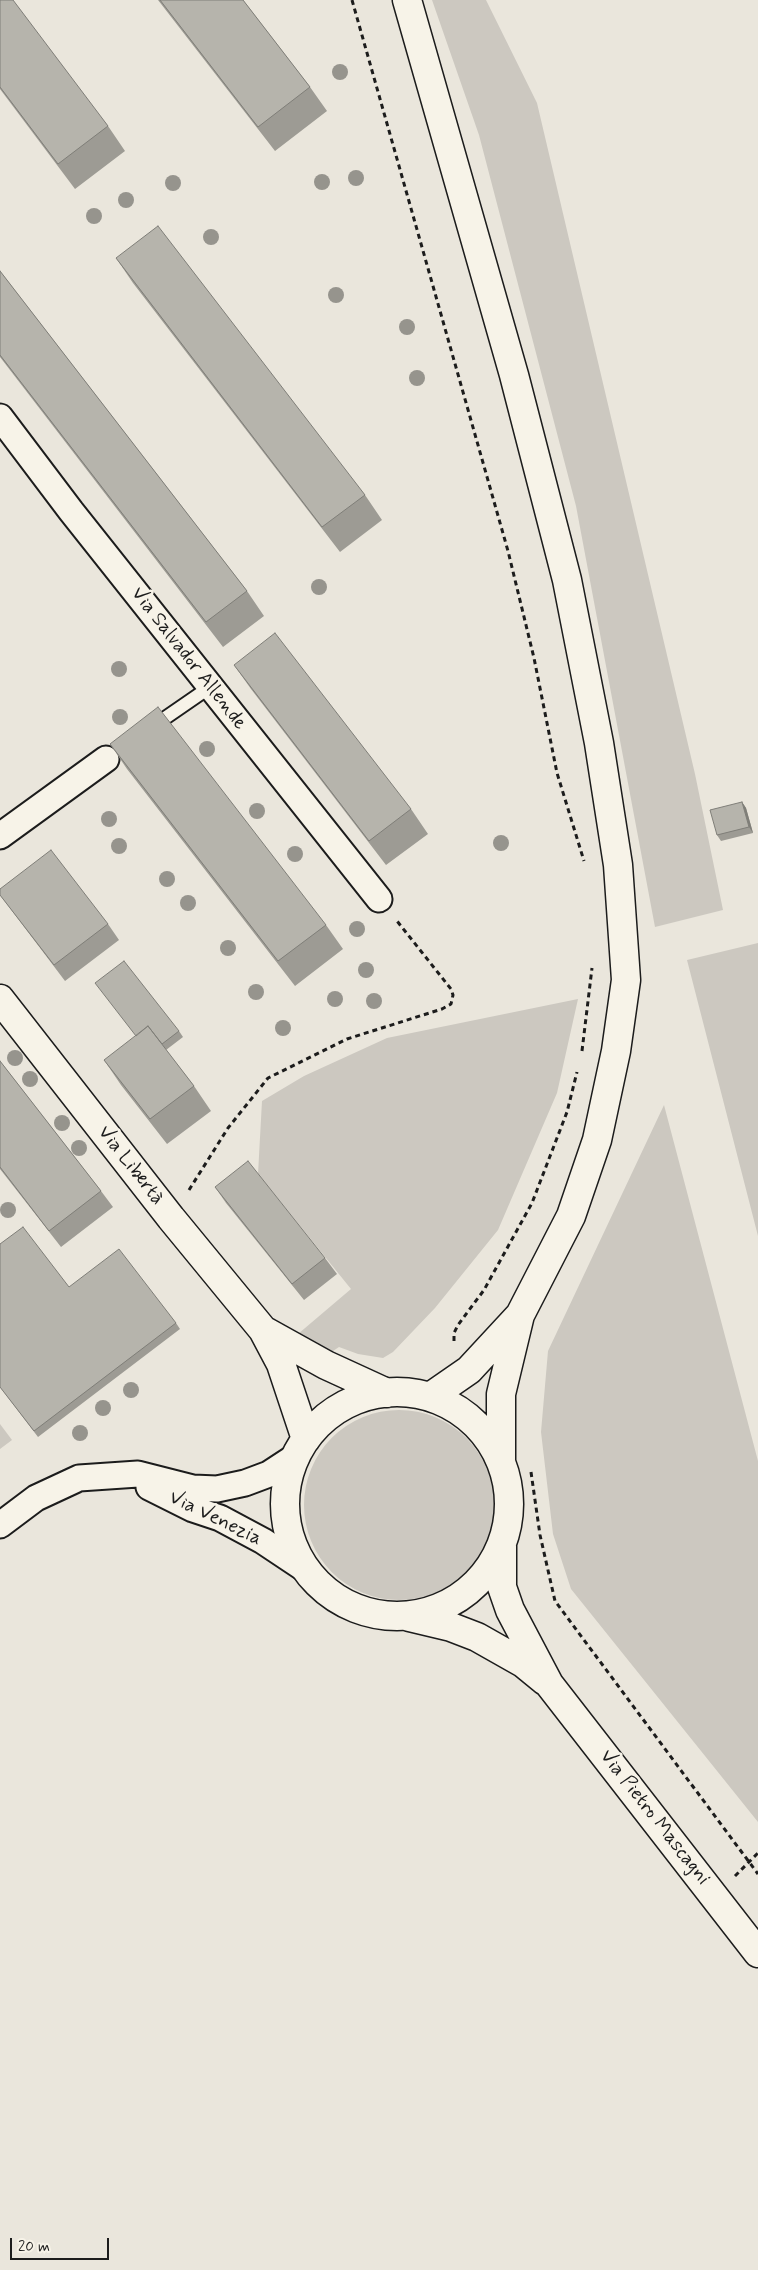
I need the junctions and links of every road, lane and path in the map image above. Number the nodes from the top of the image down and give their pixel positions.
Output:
1 (352, 0) edge
2 (407, 0) edge
3 (0, 417) edge
4 (210, 687) junction
5 (138, 737) edge
6 (110, 756) dead end
7 (0, 836) edge
8 (586, 869) dead end
9 (379, 899) joint
10 (592, 963) dead end
11 (0, 999) edge
12 (581, 1057) dead end
13 (579, 1066) dead end
14 (171, 1218) junction
15 (520, 1315) junction
16 (264, 1330) junction
17 (457, 1347) dead end
18 (387, 1393) junction
19 (430, 1397) junction
20 (300, 1448) junction
21 (501, 1462) junction
22 (531, 1463) dead end
23 (121, 1476) junction
24 (0, 1525) edge
25 (502, 1545) junction
26 (305, 1569) junction
27 (405, 1616) junction
28 (549, 1684) junction
29 (758, 1874) edge
30 (758, 1953) edge

1 - 8 path
2 - 15 main road
3 - 4 street, Via Salvador Allende
4 - 5 lane
4 - 9 street, Via Salvador Allende
6 - 7 street
9 - 14 path
10 - 12 path
11 - 14 main road, Via Libertà
13 - 17 path
14 - 16 main road, Via Libertà
15 - 19 main road
15 - 21 main road
16 - 18 main road, Via Libertà
16 - 20 main road, Via Libertà
18 - 19 main road
18 - 20 main road
19 - 21 main road
20 - 23 street, Via Venezia
20 - 26 main road
21 - 25 main road
22 - 29 path
23 - 24 street, Via Venezia
23 - 26 street, Via Venezia
25 - 27 main road
25 - 28 main road, Via Pietro Mascagni
26 - 27 main road
27 - 28 main road, Via Pietro Mascagni
28 - 30 main road, Via Pietro Mascagni

